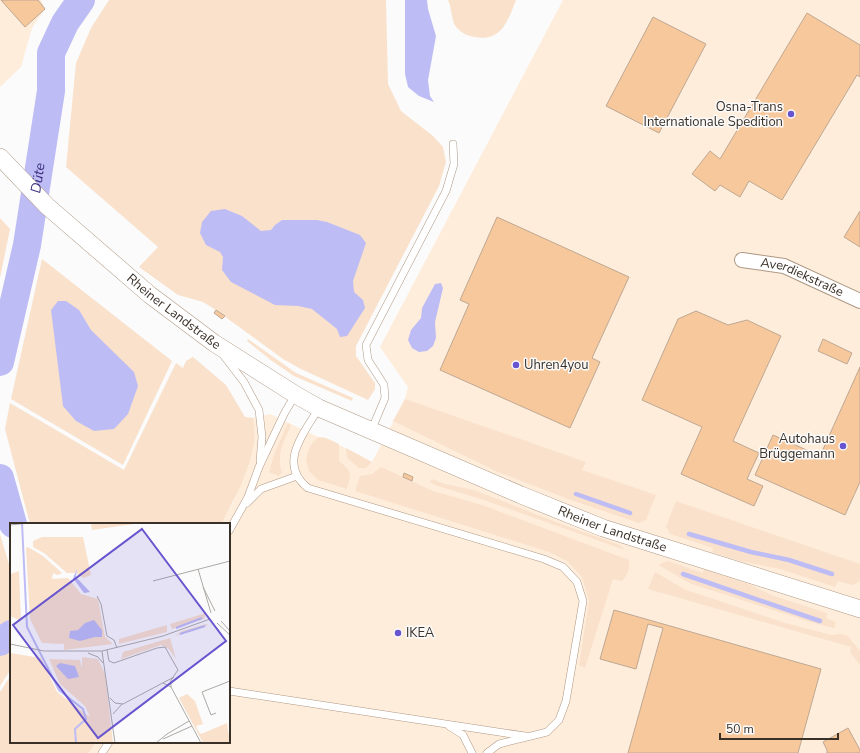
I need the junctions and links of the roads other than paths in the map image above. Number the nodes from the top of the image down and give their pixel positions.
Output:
1 (453, 144) dead end
2 (0, 157) edge
3 (742, 260) dead end
4 (860, 301) edge
5 (214, 343) junction
6 (296, 395) junction
7 (320, 408) junction
8 (371, 431) junction
9 (259, 467) junction
10 (297, 476) junction
11 (237, 518) junction
12 (230, 529) edge
13 (860, 609) edge
14 (230, 691) edge
15 (447, 724) junction
16 (530, 737) junction
17 (108, 743) edge
18 (102, 753) edge
19 (472, 753) edge
20 (487, 753) edge

1 - 8 lane
2 - 5 street, Rheiner Landstraße
3 - 4 street, Averdiekstraße
5 - 6 street, Rheiner Landstraße
5 - 9 lane
6 - 7 street, Rheiner Landstraße
6 - 9 lane
7 - 8 street, Rheiner Landstraße
7 - 10 lane
8 - 13 street, Rheiner Landstraße
9 - 11 lane
10 - 11 lane
10 - 16 lane
11 - 12 lane
14 - 15 lane
15 - 16 lane
15 - 19 lane
16 - 20 lane
17 - 18 lane

